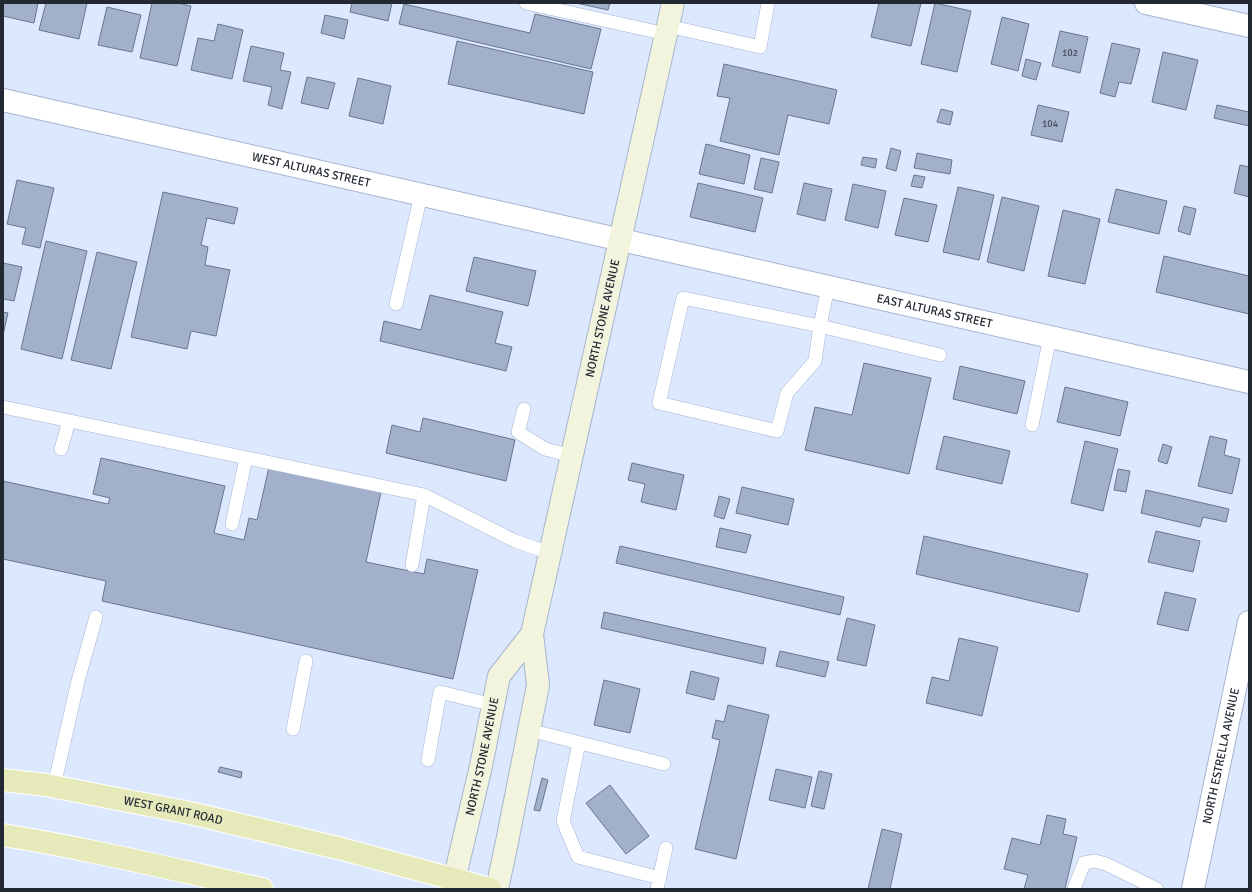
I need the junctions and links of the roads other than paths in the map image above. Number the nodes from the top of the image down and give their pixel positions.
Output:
1 (526, 3) edge
2 (673, 3) edge
3 (768, 3) edge
4 (1146, 3) edge
5 (1249, 26) edge
6 (667, 30) junction
7 (3, 100) edge
8 (421, 195) junction
9 (619, 240) junction
10 (828, 287) junction
11 (396, 304) dead end
12 (820, 326) junction
13 (1050, 337) junction
14 (940, 355) dead end
15 (1249, 382) edge
16 (3, 408) edge
17 (524, 409) dead end
18 (69, 421) junction
19 (1032, 425) dead end
20 (61, 449) dead end
21 (572, 456) junction
22 (246, 458) junction
23 (424, 496) junction
24 (232, 524) dead end
25 (550, 553) junction
26 (412, 565) dead end
27 (96, 617) dead end
28 (1249, 622) edge
29 (532, 634) junction
30 (306, 661) dead end
31 (1244, 665) edge
32 (493, 705) junction
33 (293, 729) dead end
34 (529, 730) junction
35 (579, 743) junction
36 (428, 760) dead end
37 (664, 764) dead end
38 (3, 780) edge
39 (54, 786) junction
40 (3, 835) edge
41 (666, 848) dead end
42 (220, 884) edge
43 (453, 884) edge
44 (658, 884) edge
45 (262, 889) edge
46 (490, 889) edge
47 (497, 889) edge
48 (1074, 889) edge
49 (1157, 889) edge
50 (1193, 889) edge

1 - 6 lane
2 - 6 main road, NORTH STONE AVENUE
3 - 6 lane
4 - 5 street
6 - 9 main road, NORTH STONE AVENUE
7 - 8 street, WEST ALTURAS STREET
8 - 9 street, WEST ALTURAS STREET
8 - 11 lane
9 - 10 street, EAST ALTURAS STREET
9 - 21 main road, NORTH STONE AVENUE
10 - 12 lane
10 - 13 street, EAST ALTURAS STREET
12 - 12 lane
12 - 14 lane
13 - 15 street, EAST ALTURAS STREET
13 - 19 lane
16 - 18 lane
17 - 21 lane
18 - 20 lane
18 - 22 lane
21 - 25 main road, NORTH STONE AVENUE
22 - 23 lane
22 - 24 lane
23 - 25 lane
23 - 26 lane
25 - 29 main road, NORTH STONE AVENUE
27 - 39 lane
28 - 31 street, NORTH ESTRELLA AVENUE
29 - 32 main road, NORTH STONE AVENUE
29 - 34 main road, NORTH STONE AVENUE
30 - 33 lane
31 - 50 street, NORTH ESTRELLA AVENUE
32 - 36 lane
32 - 43 main road, NORTH STONE AVENUE
34 - 35 lane
34 - 47 main road, NORTH STONE AVENUE
35 - 37 lane
35 - 44 lane
38 - 39 main road, WEST GRANT ROAD
39 - 43 main road, WEST GRANT ROAD
40 - 42 main road
41 - 44 lane
42 - 45 main road
43 - 46 main road, WEST GRANT ROAD
48 - 49 lane

